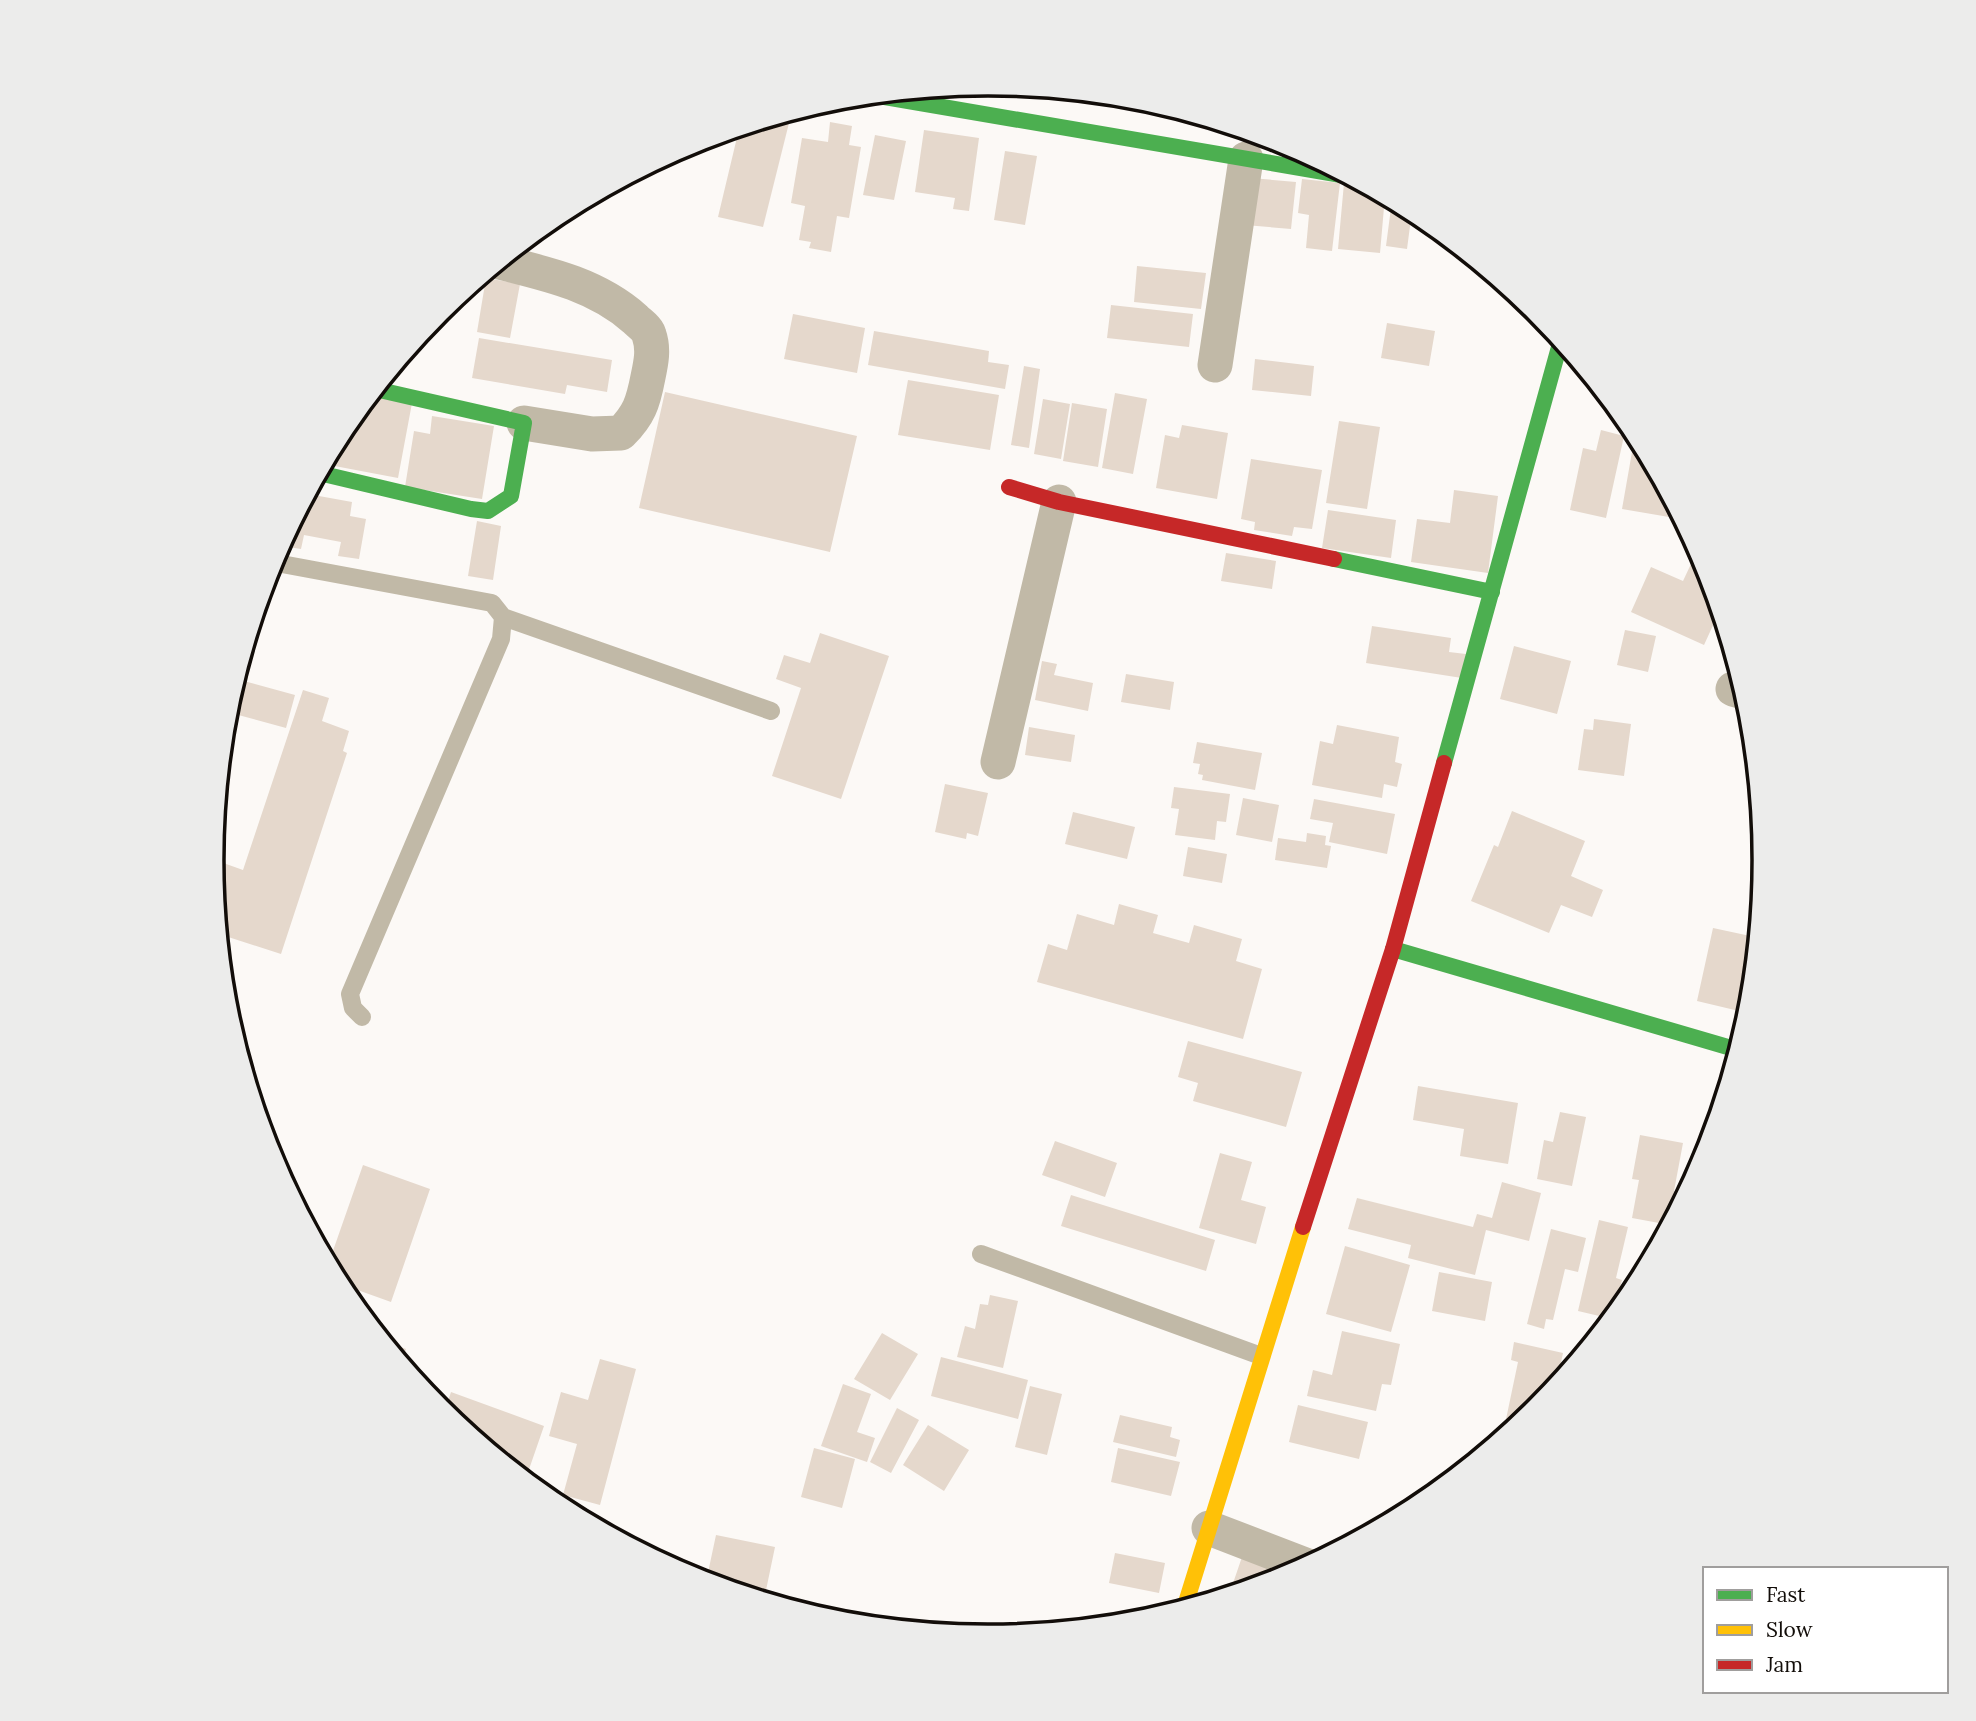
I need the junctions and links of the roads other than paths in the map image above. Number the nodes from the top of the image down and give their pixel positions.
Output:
1 (908, 101) edge
2 (1246, 159) junction
3 (1317, 171) edge
4 (510, 265) edge
5 (1564, 358) edge
6 (1215, 365) dead end
7 (385, 391) edge
8 (524, 423) junction
9 (328, 475) edge
10 (1009, 487) dead end
11 (1059, 502) junction
12 (284, 564) edge
13 (1492, 592) junction
14 (503, 617) junction
15 (771, 711) dead end
16 (998, 762) dead end
17 (1393, 949) junction
18 (362, 1017) dead end
19 (1729, 1047) edge
20 (981, 1254) dead end
21 (1261, 1356) junction
22 (1209, 1528) junction
23 (1294, 1561) edge
24 (1187, 1599) edge

1 - 2 street
2 - 3 street
2 - 6 street
4 - 8 street
5 - 13 street
7 - 8 street
8 - 9 street
10 - 11 street
11 - 13 street
11 - 16 street
12 - 14 lane
13 - 17 street
14 - 15 lane
14 - 18 lane
17 - 19 street
17 - 21 street
20 - 21 lane
21 - 22 street
22 - 23 street
22 - 24 street

